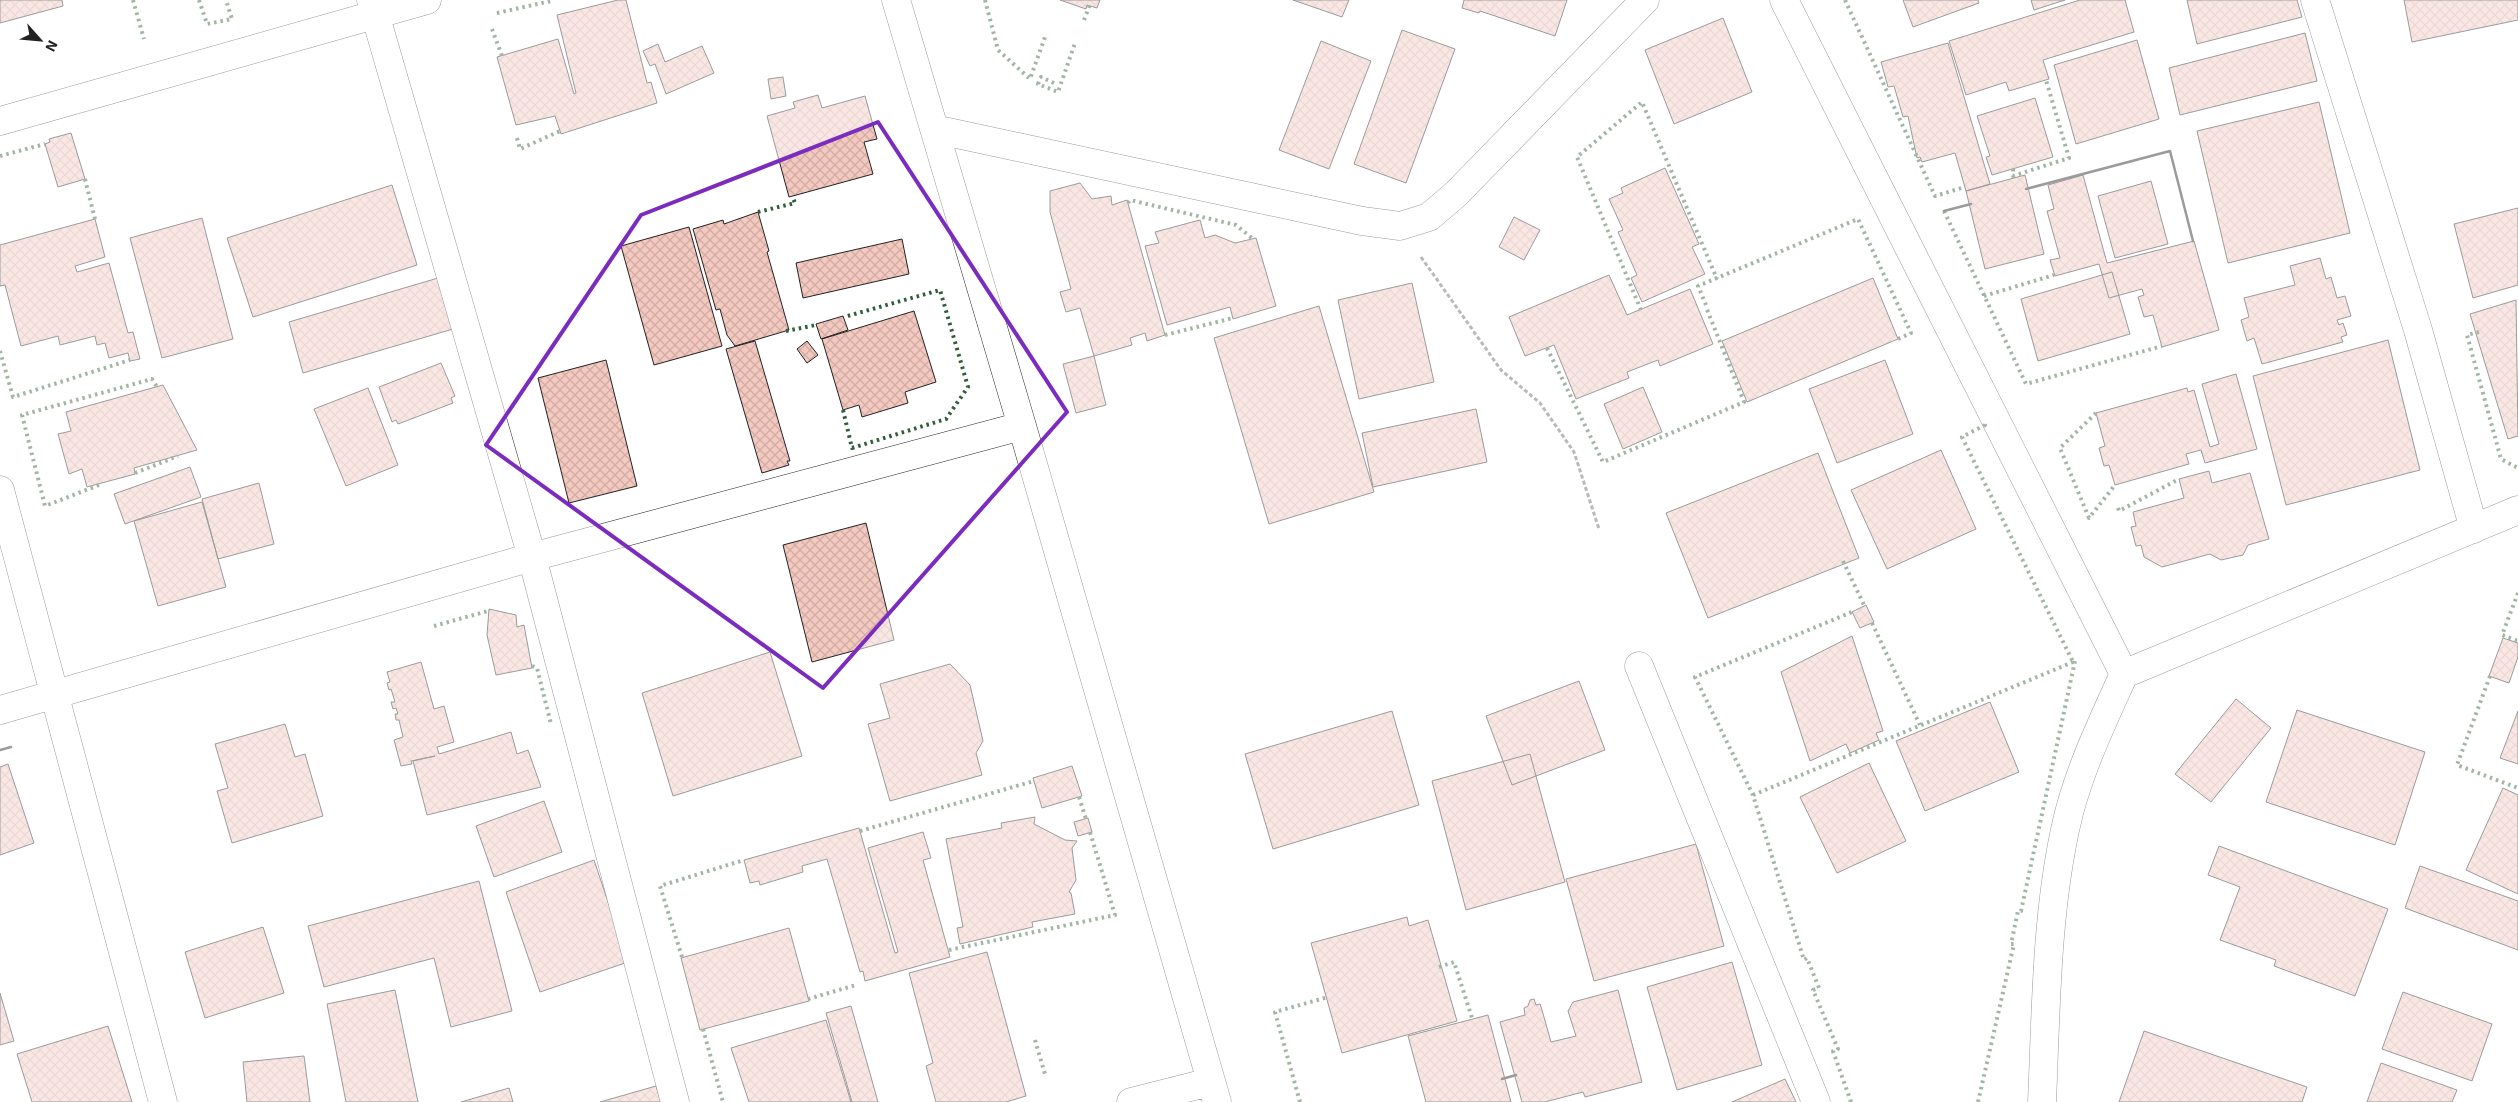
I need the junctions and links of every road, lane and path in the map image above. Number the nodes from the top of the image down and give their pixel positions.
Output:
1 (427, 0) edge
2 (896, 0) edge
3 (1645, 0) edge
4 (1784, 0) edge
5 (2315, 0) edge
6 (373, 8) edge
7 (0, 121) edge
8 (934, 129) junction
9 (1400, 226) junction
10 (1022, 426) junction
11 (0, 490) edge
12 (2518, 510) edge
13 (1599, 529) dead end
14 (2474, 529) junction
15 (532, 557) junction
16 (1639, 666) dead end
17 (2124, 674) junction
18 (54, 695) junction
19 (0, 710) edge
20 (1214, 1092) edge
21 (163, 1102) edge
22 (675, 1102) edge
23 (1132, 1102) edge
24 (1816, 1102) edge
25 (2042, 1102) edge

1 - 6 street
2 - 8 street
3 - 9 street
4 - 17 street
5 - 14 street
6 - 7 street
6 - 15 street
8 - 9 street
8 - 10 street
9 - 13 path
10 - 15 street
10 - 20 street
11 - 18 street
12 - 14 street
14 - 17 street
15 - 18 street
15 - 22 street
16 - 24 street
17 - 25 street
18 - 19 street
18 - 21 street
20 - 23 street

